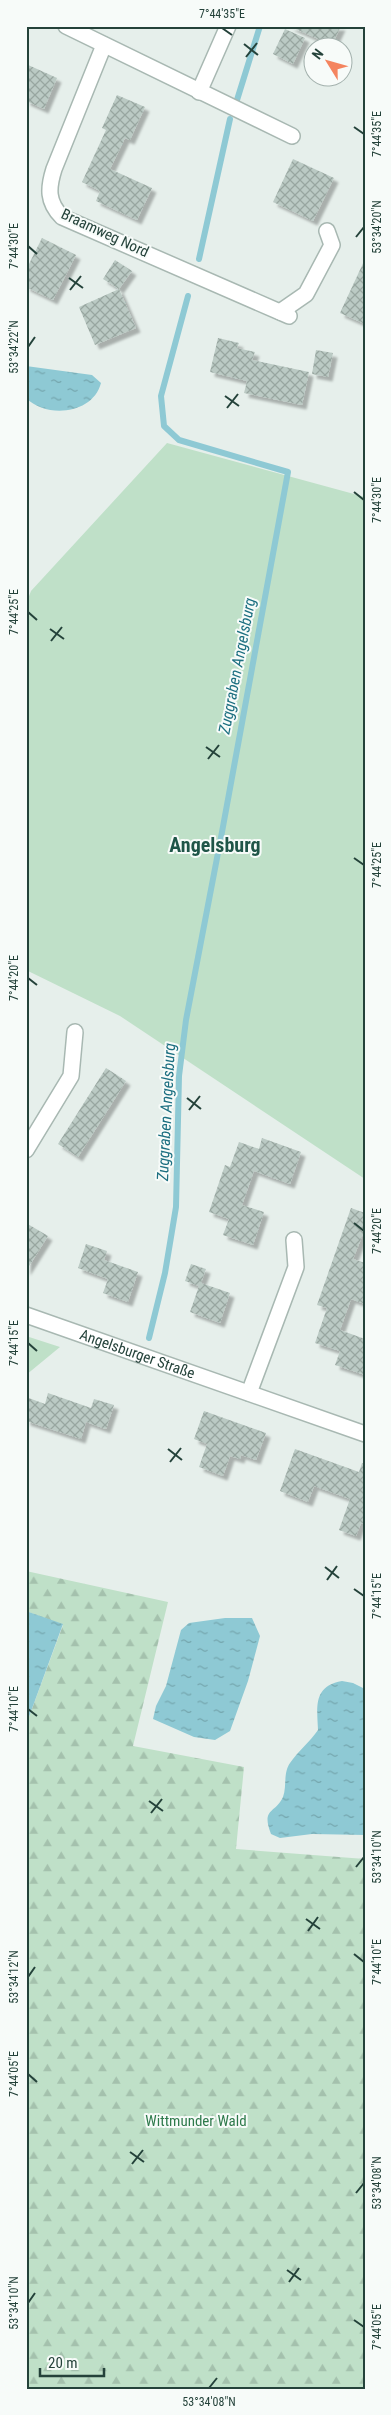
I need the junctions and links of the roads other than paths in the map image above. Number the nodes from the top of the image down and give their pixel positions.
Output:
1 (66, 26) edge
2 (228, 26) edge
3 (104, 44) junction
4 (199, 92) junction
5 (292, 136) dead end
6 (327, 231) dead end
7 (75, 1032) dead end
8 (26, 1150) edge
9 (294, 1240) dead end
10 (26, 1315) edge
11 (249, 1393) junction
12 (365, 1434) edge

1 - 3 street
2 - 4 street
3 - 4 street
3 - 6 street, Braamweg Nord
4 - 5 street
7 - 8 street
9 - 11 street
10 - 11 street, Angelsburger Straße
11 - 12 street, Angelsburger Straße

